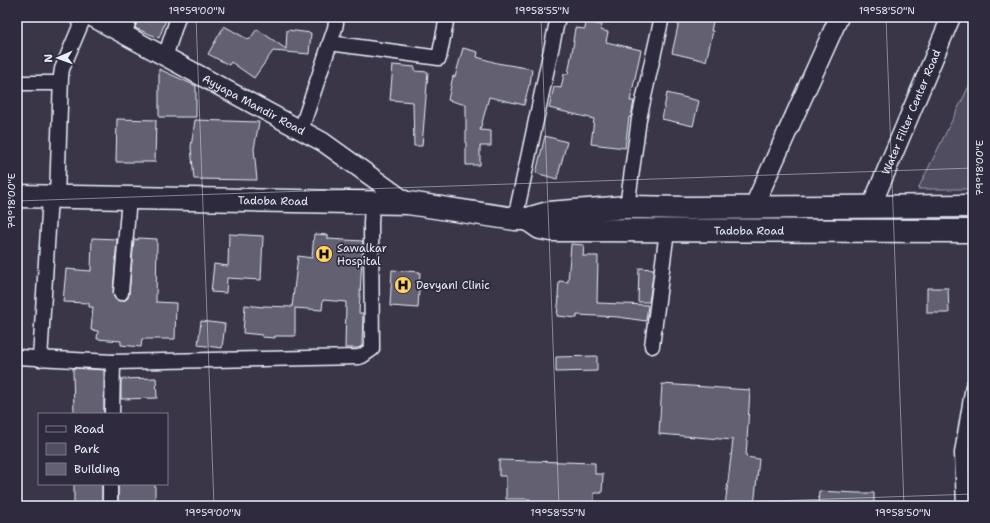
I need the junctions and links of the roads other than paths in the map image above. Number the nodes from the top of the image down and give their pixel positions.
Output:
1 (84, 17) edge
2 (92, 17) edge
3 (130, 17) edge
4 (178, 17) edge
5 (337, 17) edge
6 (447, 17) edge
7 (558, 17) edge
8 (662, 17) edge
9 (839, 17) edge
10 (952, 17) edge
11 (124, 35) junction
12 (330, 42) junction
13 (165, 57) junction
14 (17, 83) edge
15 (60, 83) junction
16 (301, 130) junction
17 (17, 196) edge
18 (54, 197) junction
19 (129, 198) junction
20 (372, 203) junction
21 (408, 203) junction
22 (871, 206) junction
23 (973, 206) edge
24 (627, 207) junction
25 (753, 208) junction
26 (521, 219) junction
27 (666, 231) junction
28 (973, 231) edge
29 (121, 293) dead end
30 (652, 346) dead end
31 (17, 357) edge
32 (40, 359) junction
33 (113, 362) junction
34 (973, 386) edge
35 (112, 413) edge
36 (110, 485) edge
37 (968, 491) edge
38 (110, 506) edge
39 (964, 506) edge

1 - 15 street
2 - 11 street, Ayyapa Mandir Road
3 - 11 street
4 - 13 street
5 - 12 street
6 - 12 street
7 - 26 street
8 - 24 street
9 - 25 street
10 - 22 street, Water Filter Center Road
11 - 13 street, Ayyapa Mandir Road
12 - 16 street
13 - 16 street, Ayyapa Mandir Road
14 - 15 street
15 - 18 street
16 - 21 street, Ayyapa Mandir Road
17 - 18 main road, Tadoba Road
18 - 19 main road, Tadoba Road
18 - 32 street
19 - 20 main road, Tadoba Road
19 - 29 street
20 - 21 main road, Tadoba Road
20 - 33 street
21 - 26 main road, Tadoba Road
22 - 23 main road, Tadoba Road
22 - 25 main road, Tadoba Road
24 - 25 main road, Tadoba Road
24 - 26 main road, Tadoba Road
26 - 27 main road, Tadoba Road
27 - 28 main road, Tadoba Road
27 - 30 street
31 - 32 street
32 - 33 street
33 - 35 street
34 - 37 street
36 - 38 street
37 - 39 street

